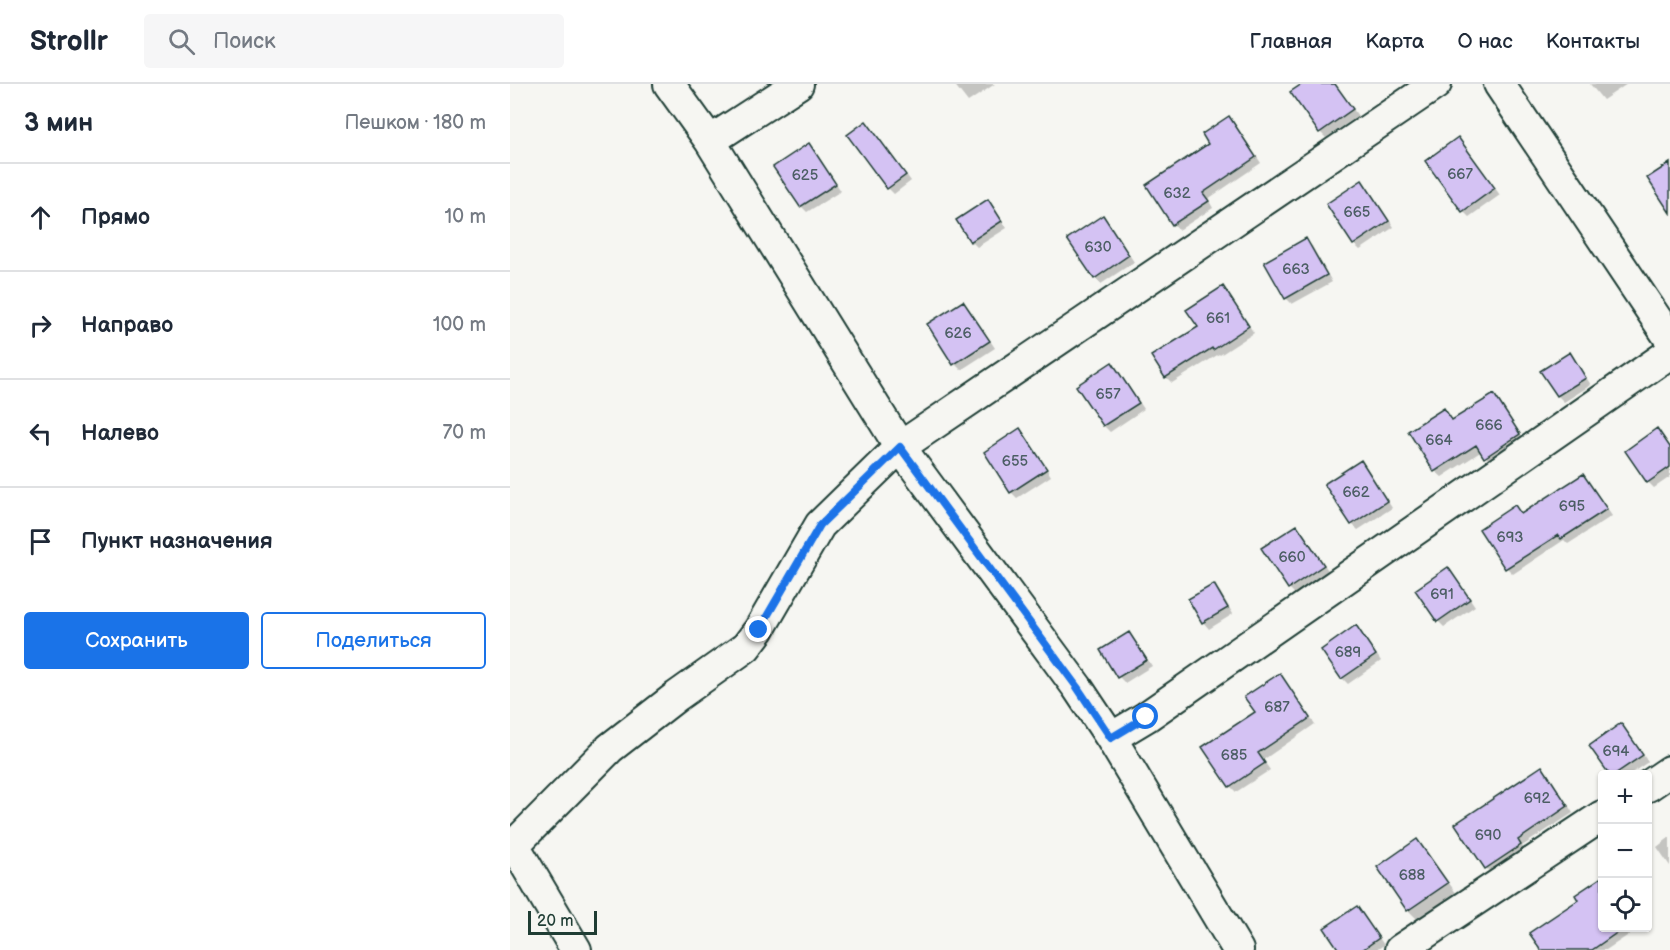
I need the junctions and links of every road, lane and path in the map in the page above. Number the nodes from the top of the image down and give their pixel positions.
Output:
1 (669, 84) edge
2 (798, 84) edge
3 (1436, 84) edge
4 (1499, 84) edge
5 (710, 141) junction
6 (1670, 339) edge
7 (1670, 353) edge
8 (900, 447) junction
9 (1111, 738) junction
10 (1670, 771) edge
11 (1652, 783) edge
12 (1598, 819) edge
13 (512, 847) edge
14 (576, 950) edge
15 (1238, 950) edge
16 (1401, 950) edge

1 - 5 street
2 - 5 street
3 - 8 street
4 - 6 street
5 - 8 street
7 - 9 street
8 - 9 street
8 - 13 street
9 - 15 street
10 - 11 street
12 - 16 street
13 - 14 street

